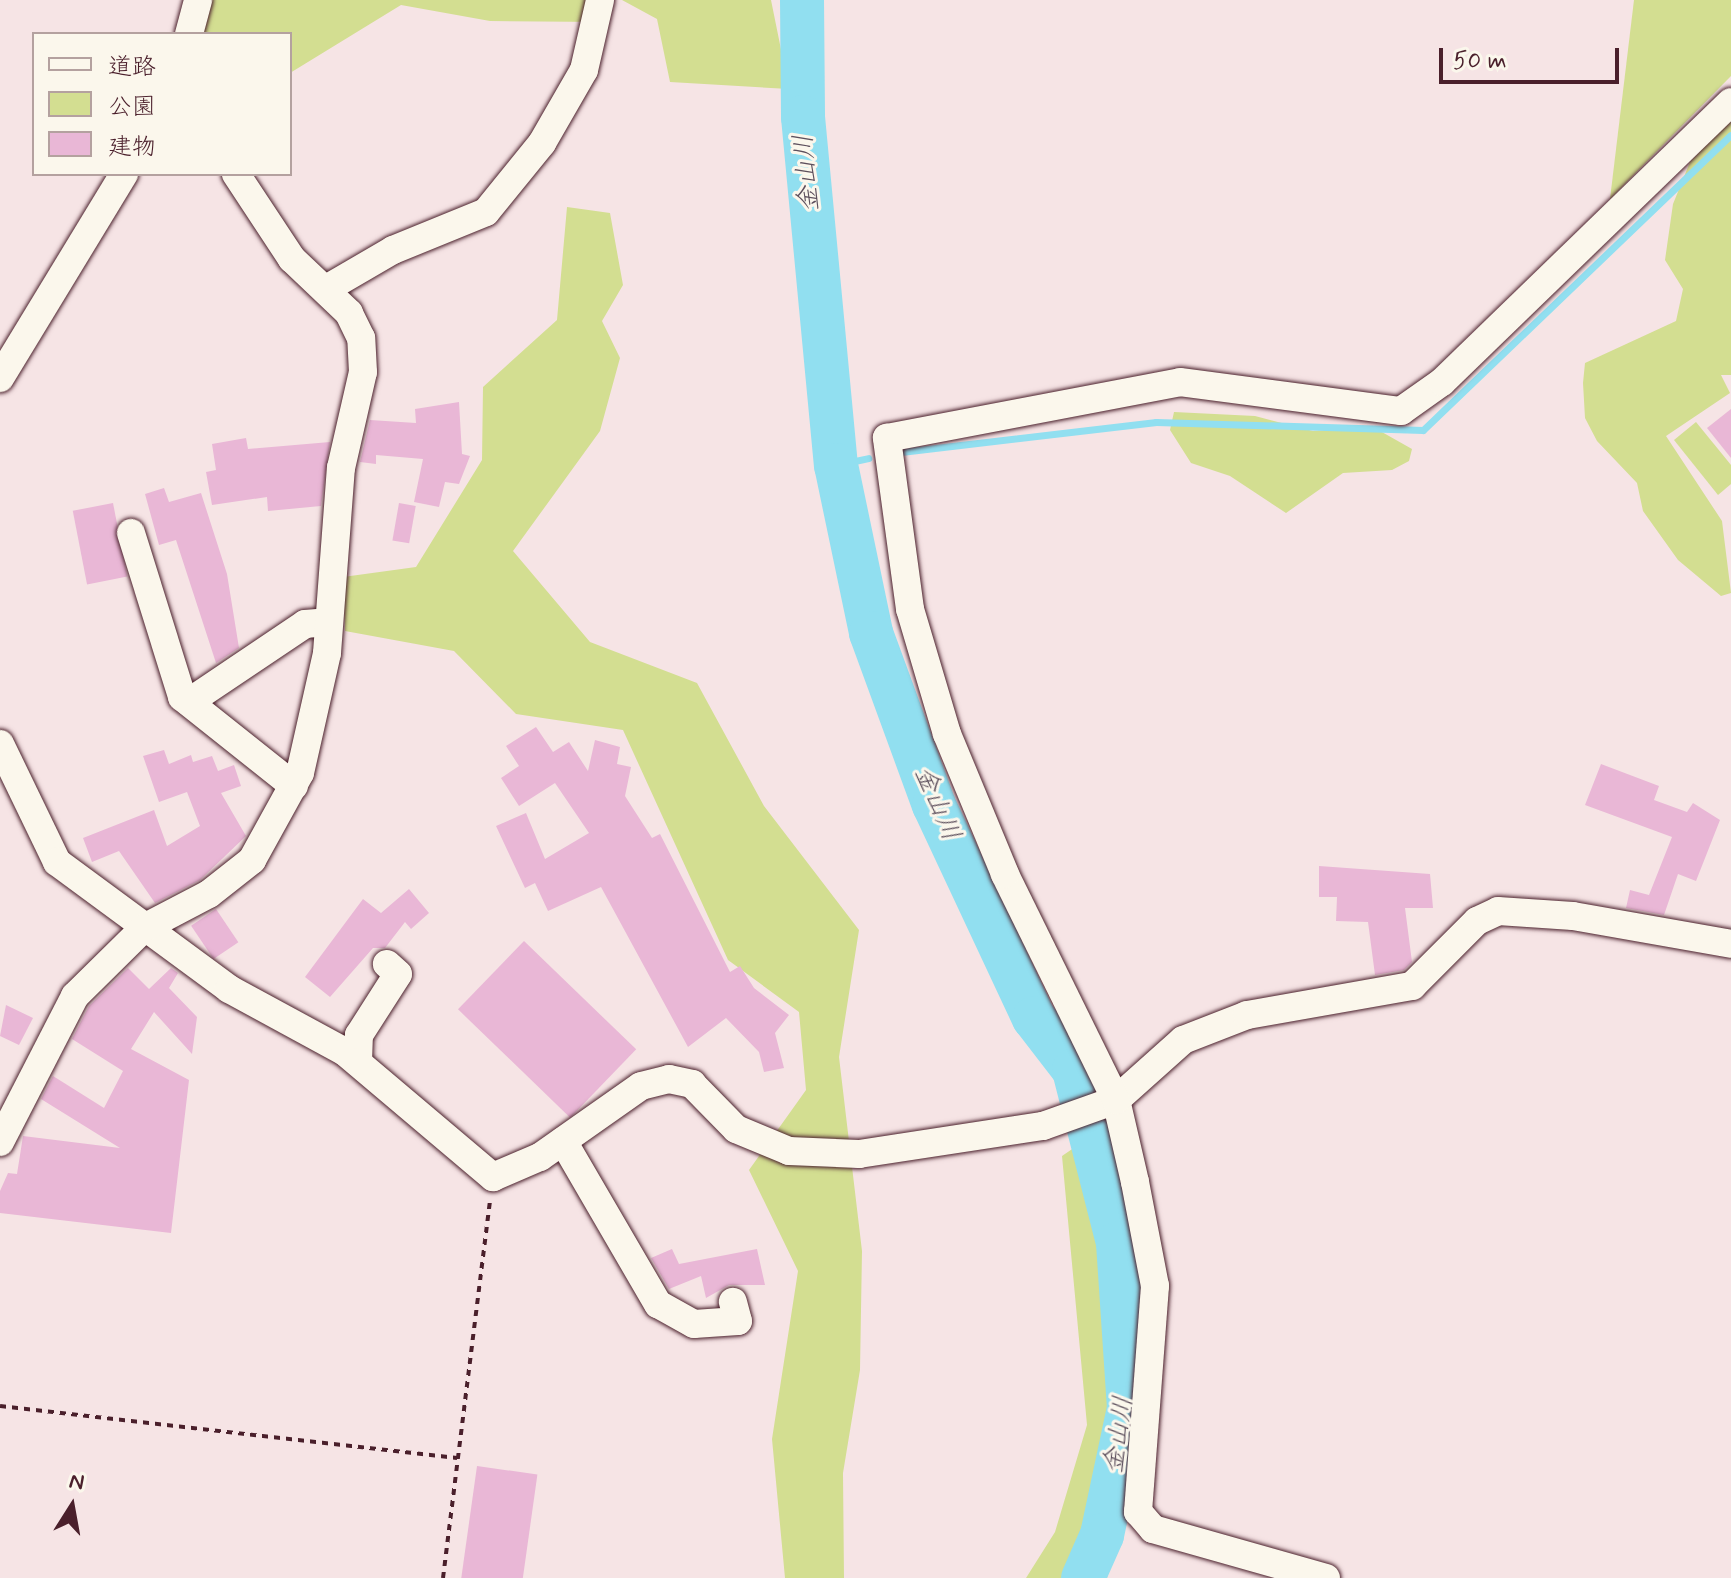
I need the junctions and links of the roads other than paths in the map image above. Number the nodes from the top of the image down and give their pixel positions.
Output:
1 (198, 0) edge
2 (600, 0) edge
3 (190, 32) edge
4 (1731, 102) edge
5 (123, 176) edge
6 (237, 176) edge
7 (326, 289) junction
8 (0, 378) edge
9 (131, 533) dead end
10 (327, 622) junction
11 (189, 702) junction
12 (0, 744) edge
13 (294, 786) junction
14 (144, 928) junction
15 (1731, 944) edge
16 (387, 964) dead end
17 (358, 1062) junction
18 (1110, 1103) junction
19 (563, 1141) junction
20 (0, 1142) edge
21 (733, 1302) dead end
22 (1326, 1578) edge

1 - 3 street
2 - 7 street
4 - 18 street
5 - 8 street
6 - 7 street
7 - 10 street
9 - 11 street
10 - 11 street
10 - 13 street
11 - 13 street
12 - 14 street
13 - 14 street
14 - 17 street
14 - 20 street
15 - 18 street
16 - 17 street
17 - 19 street
18 - 19 street
18 - 22 street
19 - 21 street

